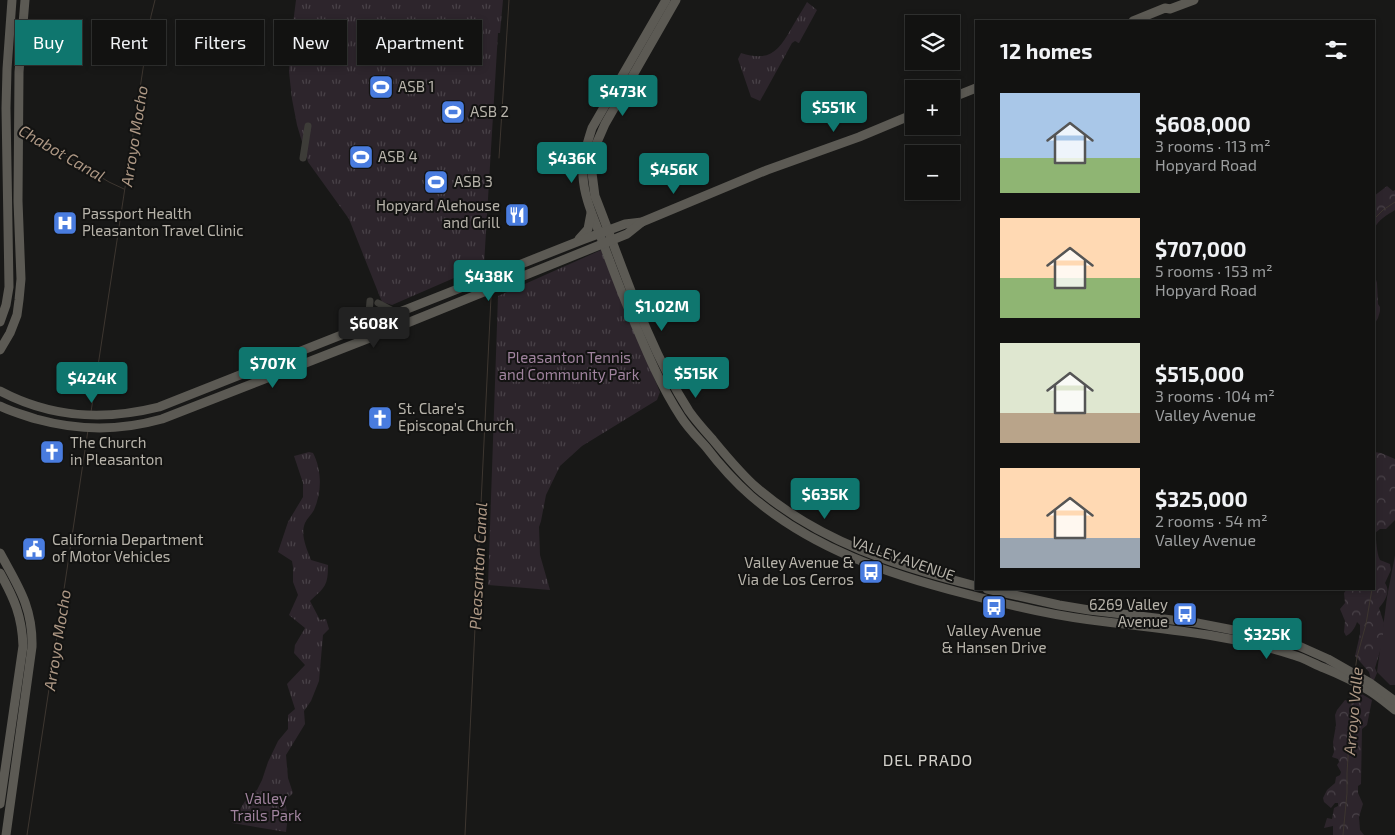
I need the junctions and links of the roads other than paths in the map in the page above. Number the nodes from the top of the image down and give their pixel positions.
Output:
1 (12, 0) edge
2 (25, 0) edge
3 (666, 0) edge
4 (676, 0) edge
5 (1194, 0) edge
6 (1170, 9) junction
7 (1135, 20) edge
8 (1149, 20) edge
9 (975, 88) edge
10 (960, 94) edge
11 (905, 118) edge
12 (308, 126) dead end
13 (304, 158) dead end
14 (596, 211) junction
15 (642, 222) junction
16 (625, 224) junction
17 (604, 232) junction
18 (627, 234) junction
19 (578, 241) junction
20 (608, 242) junction
21 (584, 251) junction
22 (608, 258) junction
23 (621, 263) junction
24 (370, 300) dead end
25 (378, 302) dead end
26 (397, 313) junction
27 (0, 322) edge
28 (360, 328) junction
29 (0, 350) edge
30 (0, 390) edge
31 (0, 406) edge
32 (0, 553) edge
33 (0, 573) edge
34 (975, 586) edge
35 (992, 590) edge
36 (1342, 671) junction
37 (1369, 687) junction
38 (1395, 701) edge
39 (1395, 710) edge
40 (0, 804) edge
41 (6, 835) edge

1 - 27 main road
2 - 29 main road
3 - 14 main road, VALLEY AVENUE
4 - 14 main road, VALLEY AVENUE
5 - 6 main road
6 - 7 main road
6 - 8 main road
9 - 10 main road
11 - 15 main road
12 - 13 street
14 - 16 main road
14 - 17 main road, VALLEY AVENUE
14 - 19 main road
15 - 16 main road
15 - 18 main road
16 - 17 main road
17 - 19 main road
17 - 20 main road, VALLEY AVENUE
18 - 20 main road
18 - 23 main road
19 - 26 main road
20 - 21 main road
20 - 22 main road, VALLEY AVENUE
20 - 23 main road, VALLEY AVENUE
21 - 22 main road
21 - 31 main road
22 - 36 main road, VALLEY AVENUE
23 - 34 main road, VALLEY AVENUE
24 - 28 street
25 - 26 street
26 - 28 main road
28 - 30 main road
32 - 41 main road
33 - 40 main road
35 - 36 main road, VALLEY AVENUE
36 - 37 main road, VALLEY AVENUE
37 - 38 main road, VALLEY AVENUE
37 - 39 main road, VALLEY AVENUE

